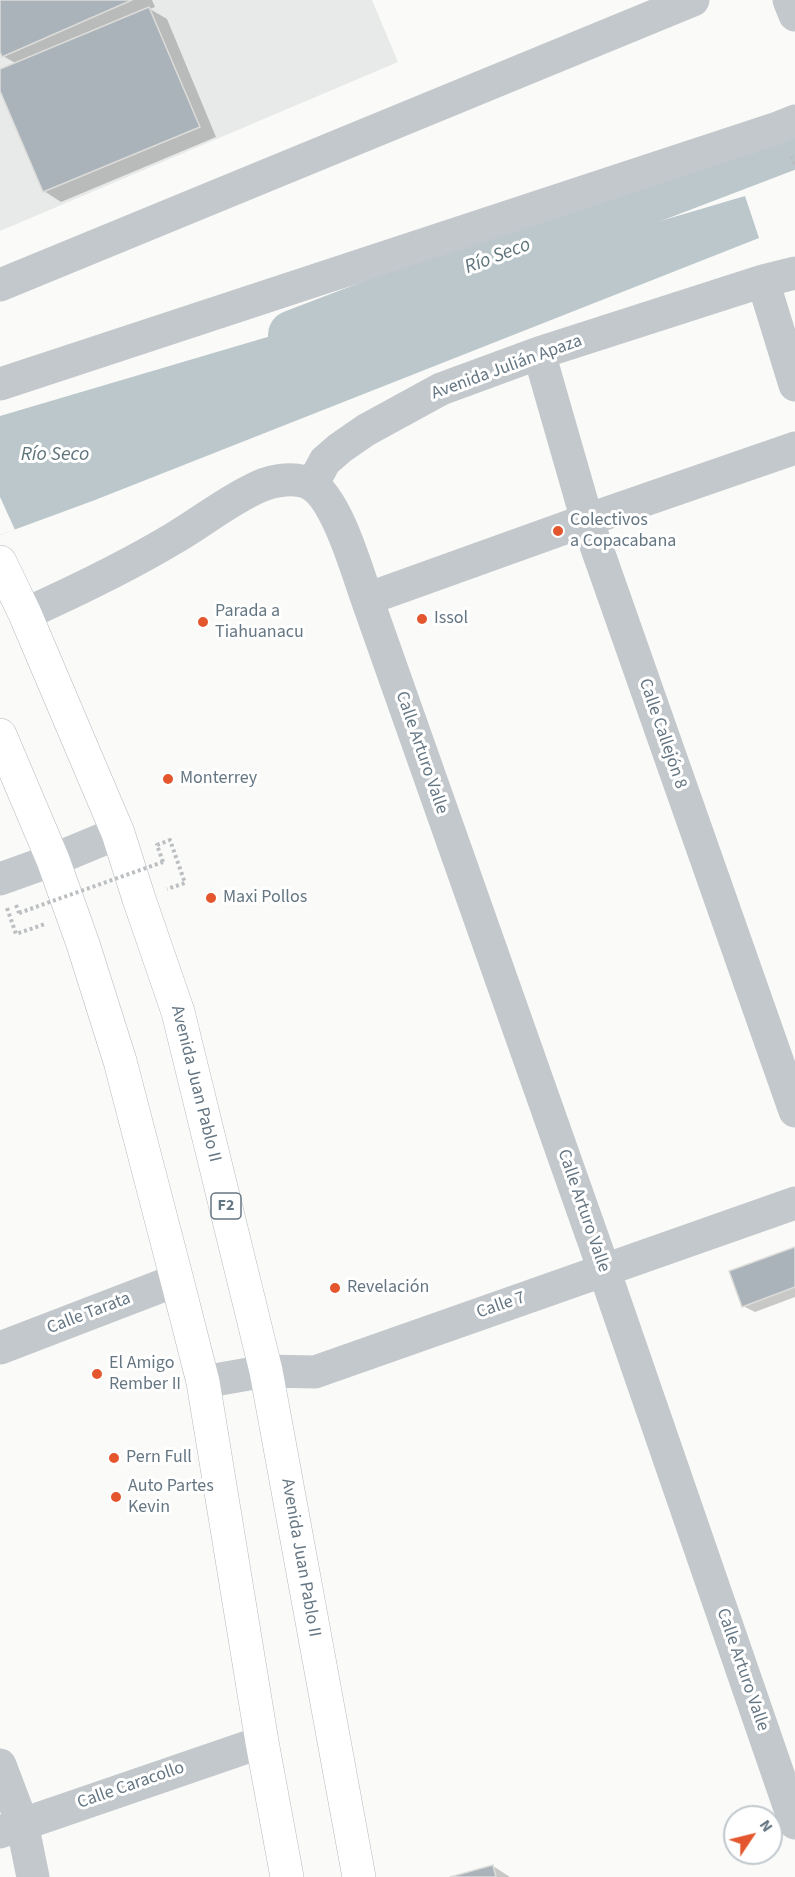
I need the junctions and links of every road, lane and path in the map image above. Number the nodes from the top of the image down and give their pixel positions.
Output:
1 (693, 0) edge
2 (789, 0) edge
3 (795, 15) edge
4 (795, 121) edge
5 (795, 273) edge
6 (763, 281) junction
7 (0, 285) edge
8 (539, 353) junction
9 (0, 384) edge
10 (795, 386) edge
11 (795, 448) edge
12 (312, 485) junction
13 (587, 520) junction
14 (0, 562) edge
15 (367, 599) junction
16 (25, 614) junction
17 (0, 735) edge
18 (118, 833) junction
19 (53, 860) junction
20 (184, 883) dead end
21 (6, 891) edge
22 (16, 934) dead end
23 (795, 1111) edge
24 (795, 1203) edge
25 (604, 1270) junction
26 (177, 1280) junction
27 (0, 1348) edge
28 (266, 1371) junction
29 (203, 1382) junction
30 (262, 1742) junction
31 (0, 1765) edge
32 (795, 1824) edge
33 (11, 1827) edge
34 (33, 1877) edge
35 (287, 1877) edge
36 (359, 1877) edge

1 - 7 street
2 - 3 street
4 - 9 street
5 - 6 street, Avenida Julián Apaza
6 - 8 street, Avenida Julián Apaza
6 - 10 street
8 - 12 street, Avenida Julián Apaza
8 - 13 street, Calle Callejón 8
11 - 13 street
12 - 15 street, Calle Arturo Valle
12 - 16 street
13 - 15 street
13 - 23 street, Calle Callejón 8
14 - 16 highway, Avenida Juan Pablo II / F2
15 - 25 street, Calle Arturo Valle
16 - 18 highway, Avenida Juan Pablo II / F2
17 - 19 highway
18 - 19 street
18 - 28 highway, Avenida Juan Pablo II / F2
19 - 21 street
19 - 26 highway
20 - 21 path, bridge
21 - 22 path
24 - 25 street, Calle 7
25 - 28 street, Calle 7
25 - 32 street, Calle Arturo Valle
26 - 27 street, Calle Tarata
26 - 29 highway
28 - 29 street, Calle 7
28 - 36 highway, Avenida Juan Pablo II / F2
29 - 30 highway
30 - 33 street, Calle Caracollo
30 - 35 highway
31 - 33 street
33 - 34 street

